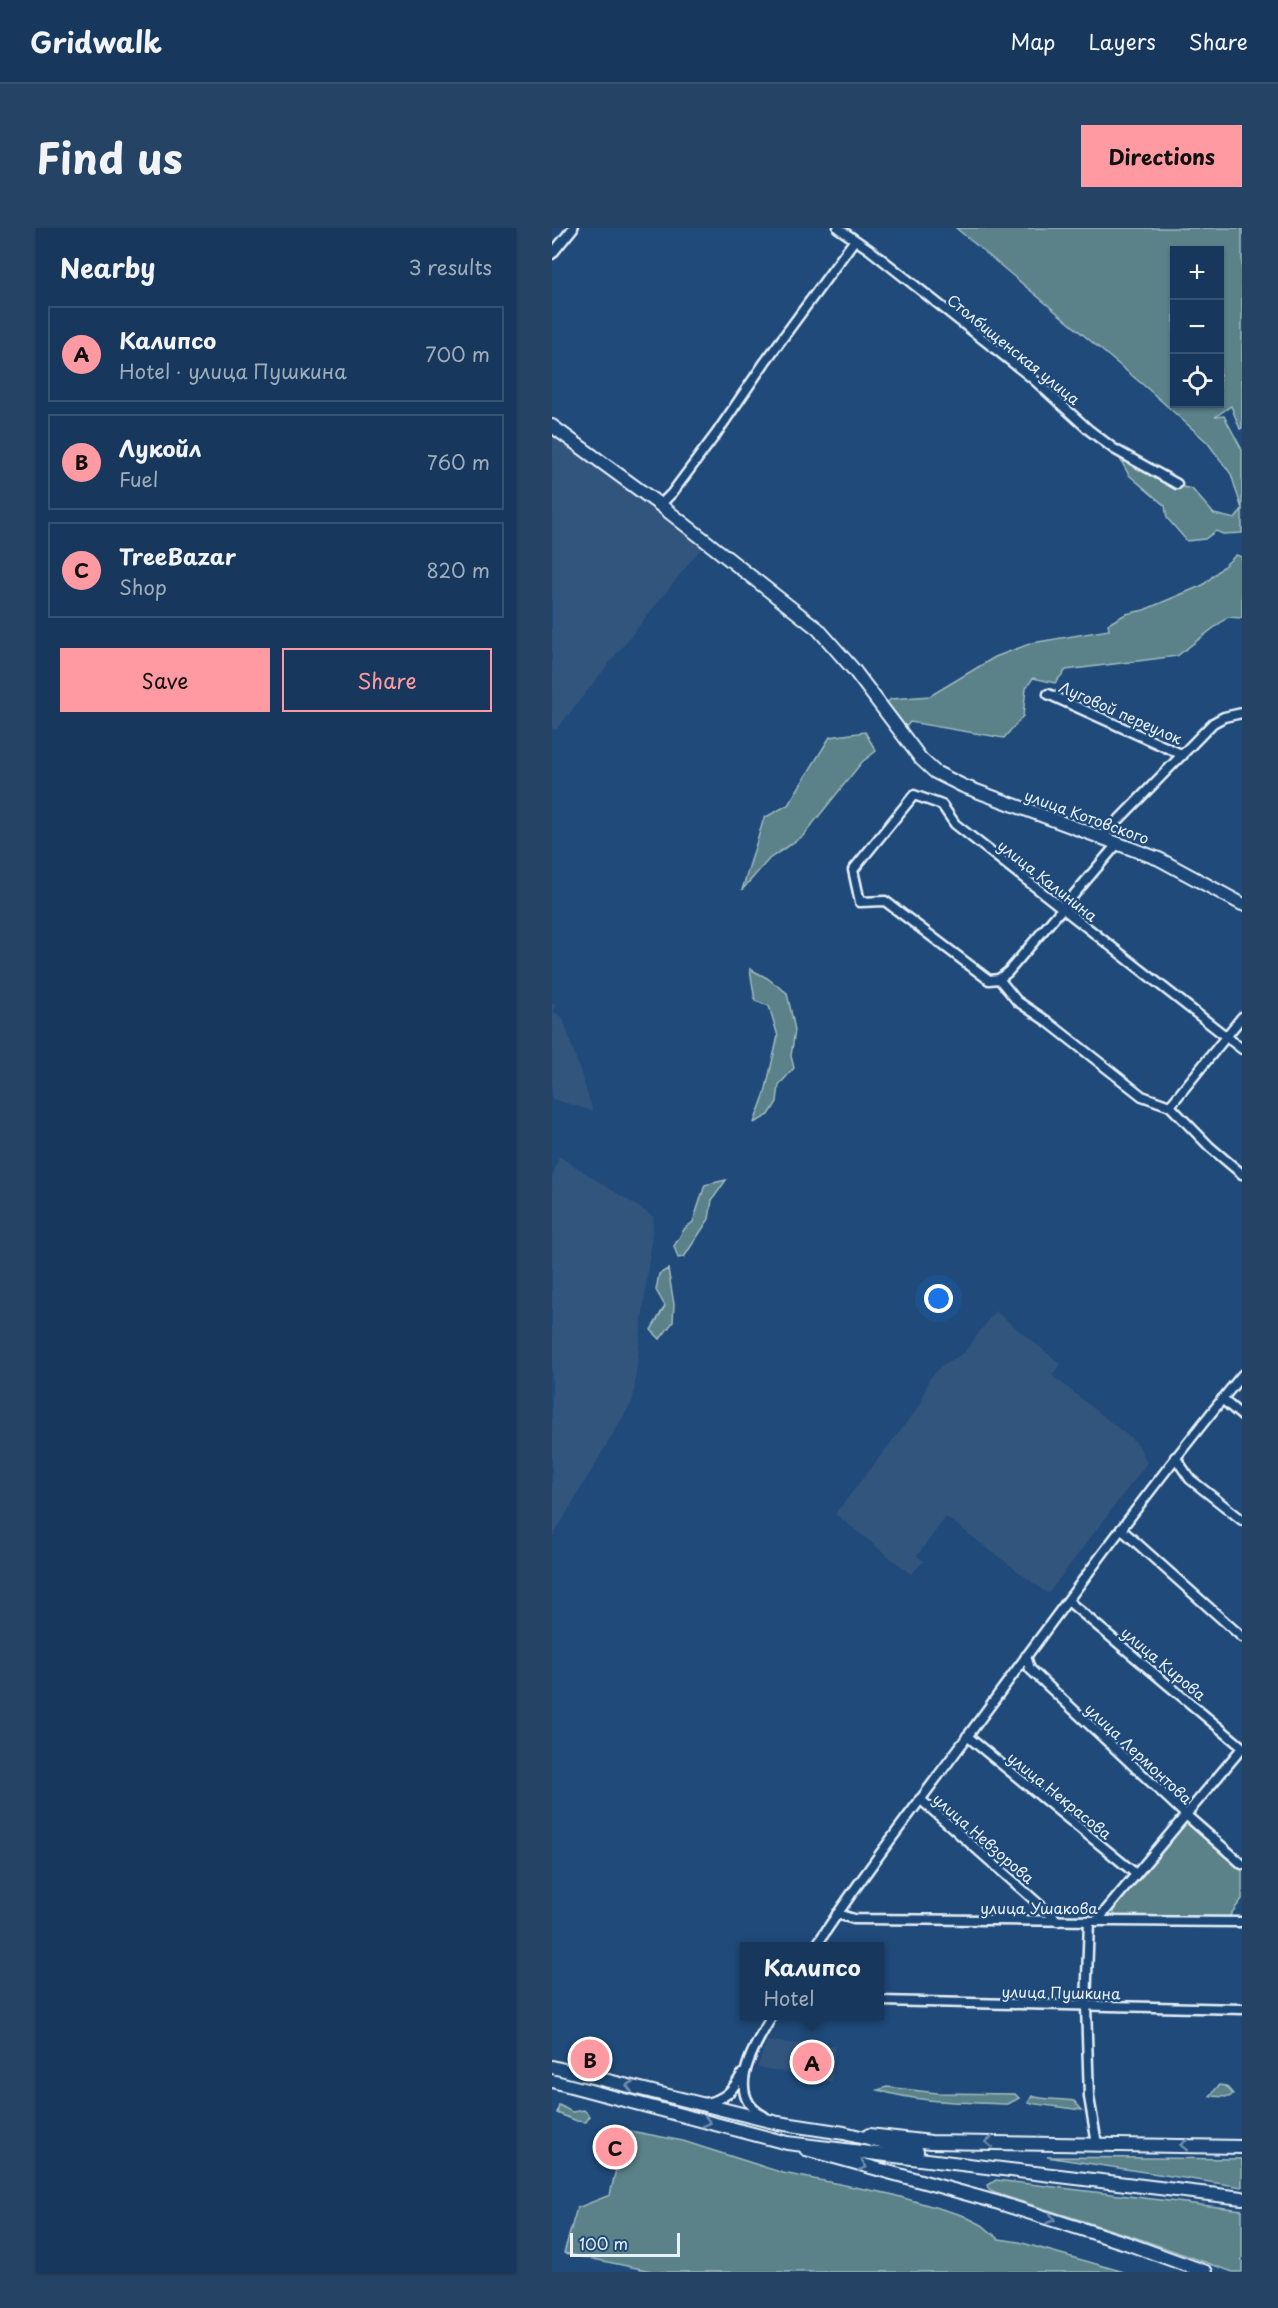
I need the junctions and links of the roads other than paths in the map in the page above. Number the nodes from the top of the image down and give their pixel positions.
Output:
1 (573, 228) edge
2 (838, 228) edge
3 (854, 241) junction
4 (552, 254) edge
5 (552, 426) edge
6 (1177, 484) dead end
7 (660, 505) junction
8 (1048, 694) dead end
9 (1242, 712) edge
10 (1183, 755) junction
11 (1102, 837) junction
12 (1118, 843) junction
13 (1242, 904) edge
14 (1063, 908) junction
15 (999, 979) junction
16 (1242, 1017) edge
17 (1226, 1036) junction
18 (1242, 1049) edge
19 (1170, 1106) junction
20 (1242, 1174) edge
21 (1242, 1375) edge
22 (1222, 1399) junction
23 (1242, 1416) edge
24 (1175, 1457) junction
25 (1242, 1520) edge
26 (1121, 1529) junction
27 (1068, 1601) junction
28 (1242, 1637) edge
29 (1026, 1656) junction
30 (967, 1736) junction
31 (1242, 1747) edge
32 (920, 1799) junction
33 (1186, 1815) junction
34 (1242, 1864) edge
35 (1137, 1874) junction
36 (837, 1914) junction
37 (1058, 1921) junction
38 (1093, 1921) junction
39 (1242, 1922) edge
40 (819, 1942) edge
41 (884, 2001) edge
42 (1086, 2006) junction
43 (1242, 2009) edge
44 (770, 2020) edge
45 (750, 2060) junction
46 (552, 2067) edge
47 (552, 2081) edge
48 (701, 2103) junction
49 (778, 2123) junction
50 (844, 2133) junction
51 (787, 2143) junction
52 (1097, 2144) junction
53 (1242, 2147) edge
54 (962, 2162) junction
55 (1242, 2198) edge
56 (1206, 2272) edge

1 - 4 street
2 - 3 street, Столбищенская улица
3 - 6 street, Столбищенская улица
3 - 7 street
5 - 7 main road, улица Котовского
7 - 11 main road, улица Котовского
8 - 10 street, Луговой переулок
9 - 10 street
10 - 11 street
11 - 12 main road, улица Котовского
12 - 13 main road, улица Котовского
12 - 14 street
14 - 15 street
14 - 15 street, улица Калинина
14 - 17 street, улица Калинина
15 - 19 street
16 - 17 street
17 - 18 street, улица Калинина
17 - 19 street
19 - 20 street
21 - 22 street
22 - 23 street
22 - 24 street
24 - 25 street
24 - 26 street
26 - 27 street
26 - 28 street
27 - 29 street
27 - 31 street, улица Кирова
29 - 30 street
29 - 33 street, улица Лермонтова
30 - 32 street
30 - 35 street, улица Некрасова
31 - 33 street
32 - 36 street
32 - 37 street, улица Невзорова
33 - 34 street, улица Лермонтова
33 - 35 street
35 - 38 street
36 - 37 street, улица Ушакова
36 - 40 street
37 - 38 street, улица Ушакова
38 - 39 street, улица Ушакова
38 - 42 street
41 - 42 street, улица Пушкина
42 - 43 street, улица Пушкина
42 - 52 street
44 - 45 street
45 - 48 street
45 - 49 street
48 -> 46 main road
47 -> 51 main road
48 - 49 main road
49 - 50 main road
52 -> 50 main road
50 - 54 main road
51 - 54 main road
51 -> 56 main road
53 -> 52 main road
54 - 55 main road

